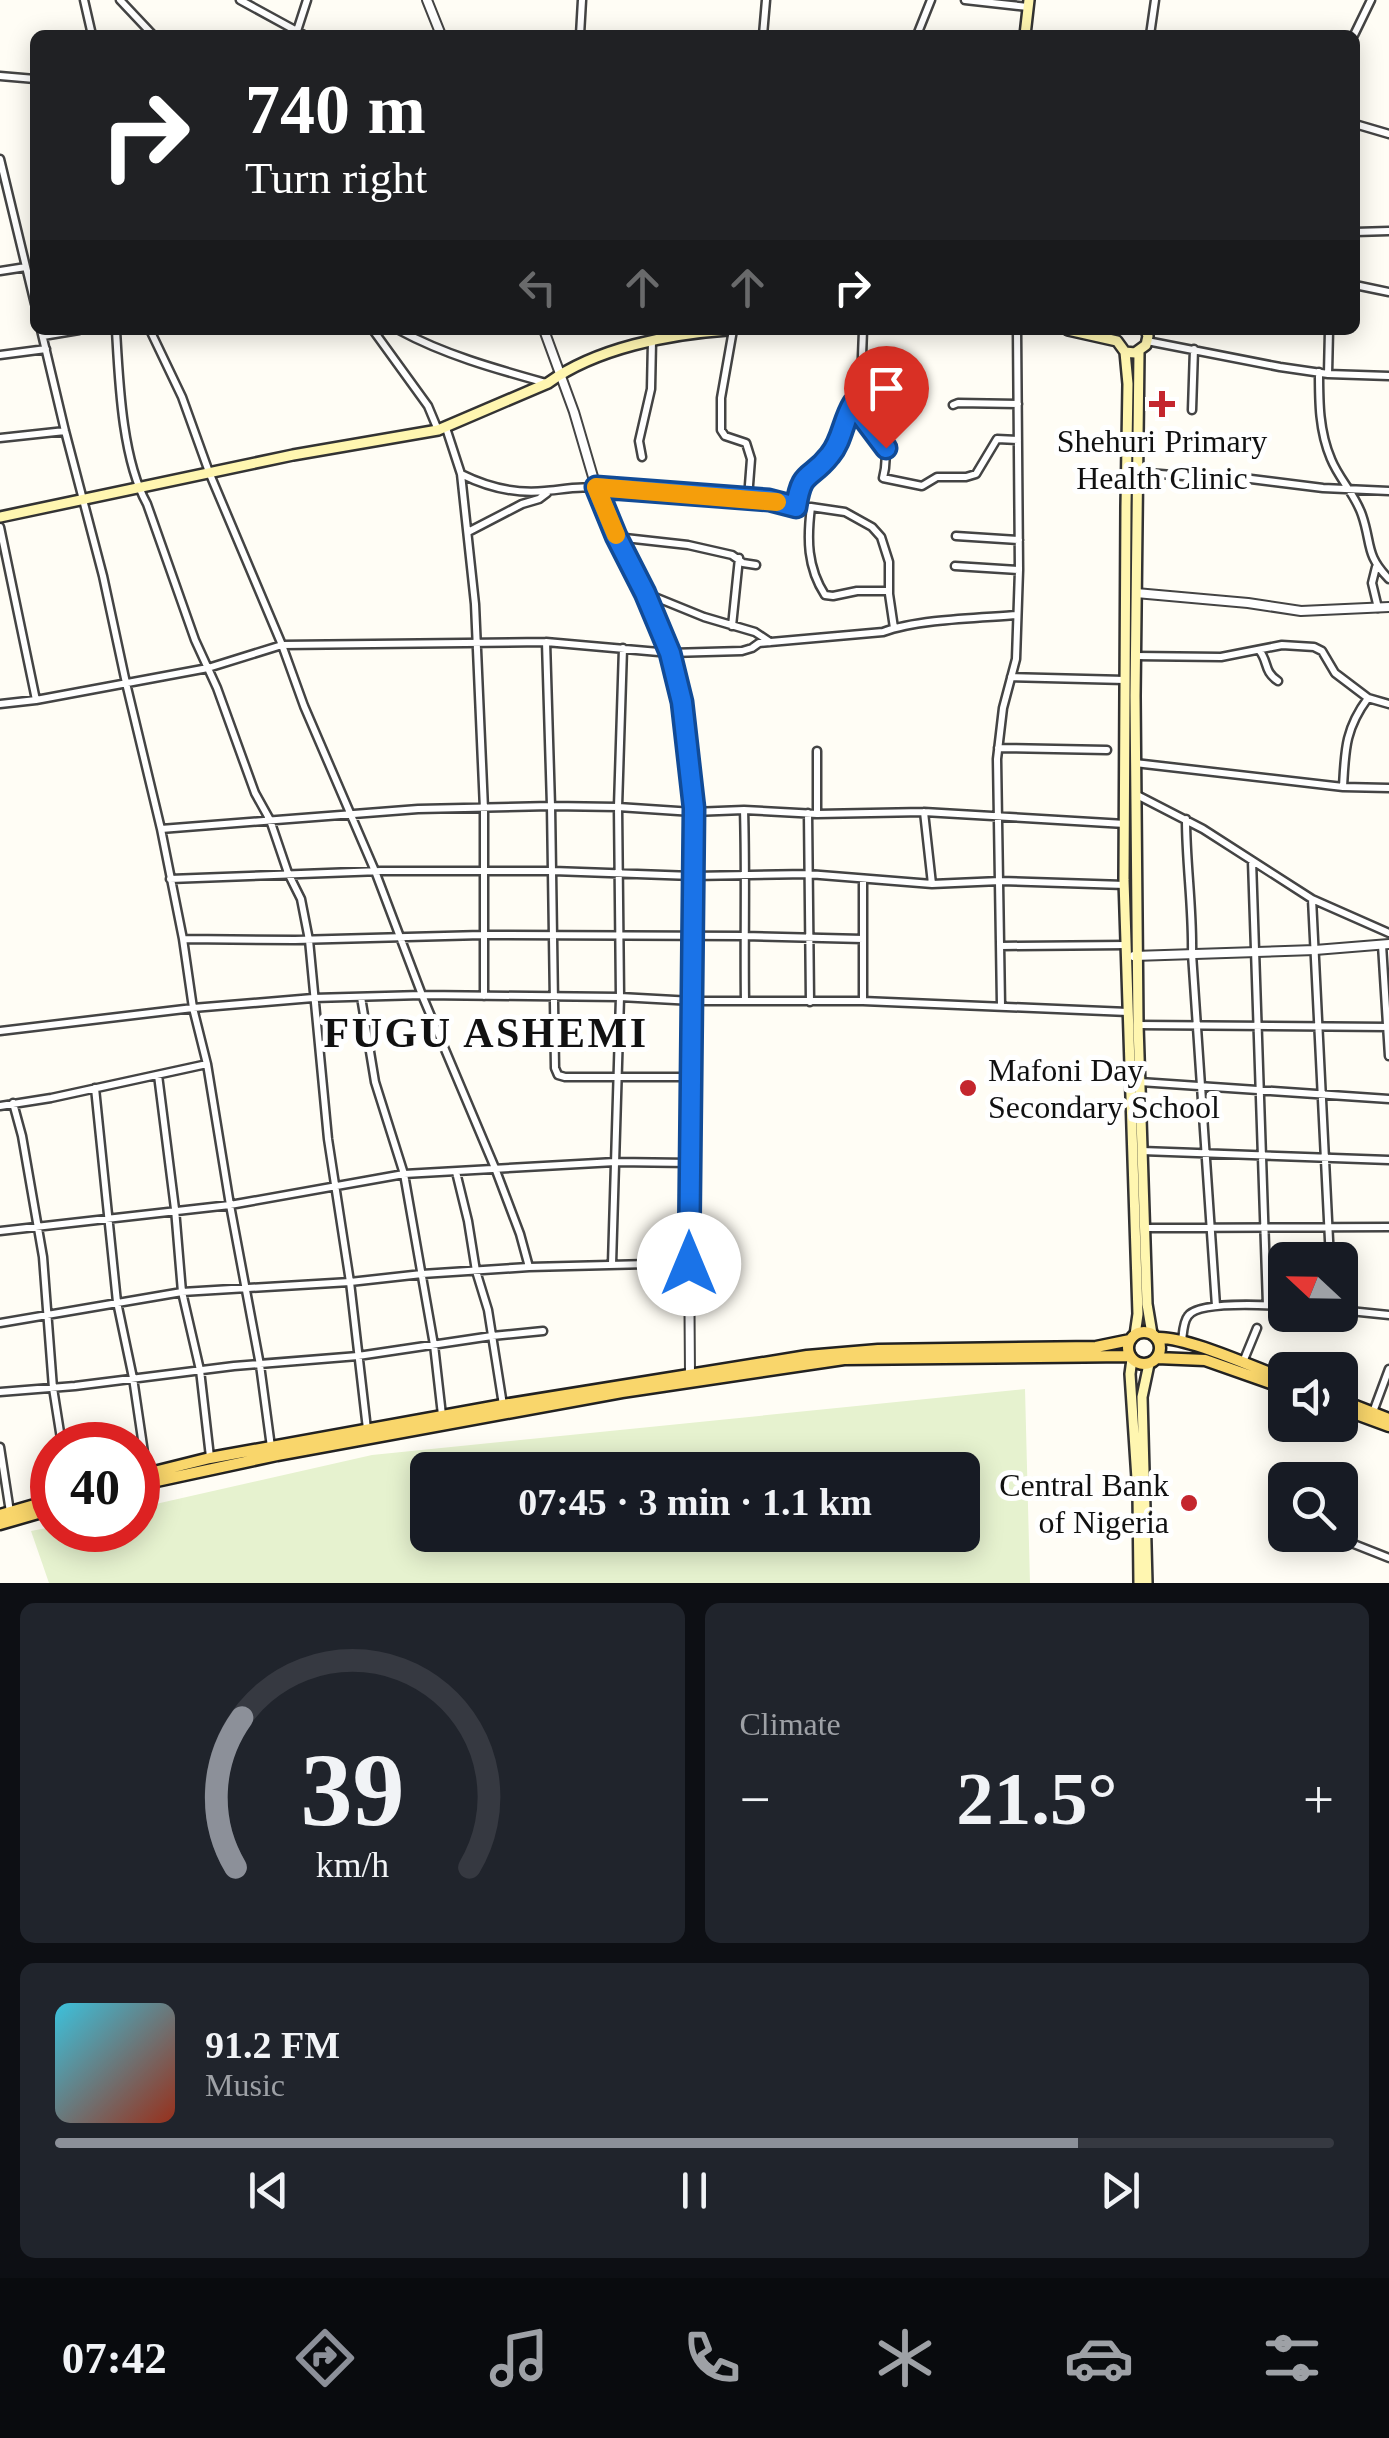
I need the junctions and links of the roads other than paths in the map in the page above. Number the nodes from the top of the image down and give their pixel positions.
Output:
1 (84, 0) edge
2 (120, 0) edge
3 (240, 0) edge
4 (307, 0) edge
5 (427, 0) edge
6 (582, 0) edge
7 (766, 0) edge
8 (931, 0) edge
9 (966, 0) edge
10 (1155, 0) edge
11 (1371, 0) edge
12 (1029, 4) edge
13 (91, 30) edge
14 (148, 30) edge
15 (292, 30) edge
16 (300, 30) edge
17 (439, 30) edge
18 (580, 30) edge
19 (763, 30) edge
20 (919, 30) edge
21 (1026, 30) edge
22 (1151, 30) edge
23 (1356, 30) edge
24 (0, 76) edge
25 (30, 79) edge
26 (1360, 125) edge
27 (1389, 134) edge
28 (0, 159) edge
29 (2, 182) edge
30 (1389, 231) edge
31 (1360, 232) edge
32 (26, 267) junction
33 (0, 270) edge
34 (30, 283) edge
35 (1360, 287) edge
36 (1389, 292) edge
37 (42, 335) edge
38 (116, 335) edge
39 (152, 335) edge
40 (377, 335) edge
41 (408, 335) edge
42 (546, 335) edge
43 (674, 335) edge
44 (730, 335) edge
45 (864, 335) edge
46 (1016, 335) edge
47 (1147, 335) edge
48 (1328, 335) edge
49 (1118, 336) edge
50 (652, 341) junction
51 (46, 350) junction
52 (1194, 350) junction
53 (1125, 352) junction
54 (1139, 352) junction
55 (0, 355) edge
56 (1324, 373) junction
57 (559, 375) junction
58 (1389, 376) edge
59 (548, 383) junction
60 (853, 404) junction
61 (1018, 404) junction
62 (954, 405) dead end
63 (1192, 410) dead end
64 (442, 429) junction
65 (64, 431) junction
66 (0, 438) edge
67 (1018, 440) junction
68 (642, 456) dead end
69 (209, 472) junction
70 (1137, 472) junction
71 (461, 474) junction
72 (596, 487) junction
73 (138, 488) junction
74 (1350, 489) junction
75 (549, 491) junction
76 (1389, 492) edge
77 (748, 498) junction
78 (82, 500) junction
79 (796, 507) junction
80 (812, 507) junction
81 (0, 518) edge
82 (0, 528) edge
83 (468, 532) junction
84 (616, 536) junction
85 (956, 536) dead end
86 (1018, 540) junction
87 (739, 558) junction
88 (756, 565) dead end
89 (955, 566) dead end
90 (1376, 566) junction
91 (1019, 570) junction
92 (1389, 580) edge
93 (889, 591) junction
94 (645, 593) junction
95 (1136, 593) junction
96 (1389, 607) edge
97 (1378, 608) junction
98 (1017, 615) junction
99 (732, 626) junction
100 (894, 628) junction
101 (546, 642) junction
102 (770, 642) junction
103 (282, 644) junction
104 (476, 644) junction
105 (623, 648) junction
106 (1260, 650) junction
107 (670, 653) junction
108 (1135, 656) junction
109 (208, 668) junction
110 (1011, 677) junction
111 (1130, 681) junction
112 (1278, 681) dead end
113 (126, 683) junction
114 (1368, 698) junction
115 (36, 700) junction
116 (0, 704) edge
117 (1389, 704) edge
118 (998, 748) junction
119 (1108, 750) dead end
120 (816, 752) dead end
121 (1135, 763) junction
122 (1343, 787) junction
123 (1389, 788) edge
124 (1136, 794) junction
125 (552, 806) junction
126 (618, 807) junction
127 (484, 809) junction
128 (744, 810) junction
129 (693, 812) junction
130 (924, 812) junction
131 (349, 814) junction
132 (813, 814) junction
133 (998, 815) junction
134 (1186, 818) junction
135 (270, 820) junction
136 (1125, 824) junction
137 (161, 830) junction
138 (1252, 862) junction
139 (375, 871) junction
140 (553, 871) junction
141 (484, 872) junction
142 (288, 873) junction
143 (619, 874) junction
144 (808, 874) junction
145 (694, 876) junction
146 (746, 876) junction
147 (170, 879) junction
148 (863, 880) junction
149 (1000, 882) junction
150 (932, 884) junction
151 (1126, 885) junction
152 (1312, 899) junction
153 (1389, 933) edge
154 (482, 935) junction
155 (744, 936) junction
156 (553, 937) junction
157 (618, 937) junction
158 (693, 937) junction
159 (183, 938) junction
160 (402, 938) junction
161 (810, 939) junction
162 (864, 939) junction
163 (309, 940) junction
164 (1385, 944) edge
165 (1001, 946) junction
166 (1315, 950) junction
167 (1131, 952) junction
168 (1254, 952) junction
169 (1192, 954) junction
170 (422, 995) junction
171 (484, 996) junction
172 (553, 996) junction
173 (620, 997) junction
174 (314, 998) junction
175 (361, 998) junction
176 (693, 1001) junction
177 (745, 1001) junction
178 (863, 1001) junction
179 (810, 1002) junction
180 (1001, 1005) junction
181 (193, 1008) junction
182 (1128, 1012) junction
183 (1138, 1025) junction
184 (1196, 1026) junction
185 (1257, 1026) junction
186 (1319, 1027) junction
187 (1388, 1028) edge
188 (0, 1031) edge
189 (1389, 1056) edge
190 (206, 1064) junction
191 (158, 1074) junction
192 (618, 1076) junction
193 (691, 1077) junction
194 (1140, 1082) junction
195 (1201, 1086) junction
196 (95, 1088) junction
197 (1259, 1090) junction
198 (1322, 1094) junction
199 (1389, 1099) edge
200 (14, 1104) junction
201 (0, 1106) edge
202 (1142, 1152) junction
203 (1205, 1154) junction
204 (1262, 1156) junction
205 (1325, 1158) junction
206 (1389, 1160) edge
207 (615, 1162) junction
208 (691, 1163) junction
209 (495, 1168) junction
210 (456, 1172) junction
211 (404, 1174) junction
212 (335, 1187) junction
213 (230, 1204) junction
214 (175, 1209) junction
215 (108, 1219) junction
216 (1328, 1226) junction
217 (37, 1227) junction
218 (1210, 1227) junction
219 (1264, 1227) junction
220 (1389, 1227) edge
221 (1144, 1228) junction
222 (0, 1231) edge
223 (1329, 1242) edge
224 (612, 1264) junction
225 (689, 1264) junction
226 (529, 1268) junction
227 (476, 1271) junction
228 (422, 1274) junction
229 (350, 1282) junction
230 (245, 1289) junction
231 (182, 1292) junction
232 (117, 1302) junction
233 (1267, 1305) joint
234 (1216, 1306) junction
235 (1358, 1312) edge
236 (47, 1315) junction
237 (1389, 1315) edge
238 (0, 1323) edge
239 (1257, 1328) dead end
240 (543, 1331) dead end
241 (492, 1336) junction
242 (1155, 1336) junction
243 (1132, 1337) junction
244 (1181, 1342) junction
245 (434, 1345) junction
246 (1027, 1352) junction
247 (358, 1356) junction
248 (1131, 1358) junction
249 (1153, 1361) junction
250 (1242, 1363) junction
251 (260, 1365) junction
252 (1389, 1369) edge
253 (200, 1370) junction
254 (690, 1373) junction
255 (1268, 1373) edge
256 (133, 1378) junction
257 (1268, 1382) edge
258 (53, 1388) junction
259 (0, 1392) edge
260 (503, 1405) junction
261 (1358, 1407) edge
262 (1373, 1412) junction
263 (1358, 1415) edge
264 (442, 1416) junction
265 (1389, 1418) edge
266 (58, 1422) edge
267 (137, 1422) edge
268 (1389, 1426) edge
269 (367, 1430) junction
270 (0, 1447) edge
271 (272, 1448) junction
272 (210, 1458) junction
273 (160, 1470) edge
274 (160, 1479) edge
275 (30, 1507) edge
276 (5, 1514) edge
277 (30, 1515) edge
278 (0, 1524) edge
279 (1358, 1545) edge
280 (1389, 1558) edge
281 (1139, 1583) edge
282 (1148, 1583) edge

1 - 13 street
2 - 14 street
3 - 15 street
4 - 16 street
5 - 17 street
6 - 18 street
7 - 19 street
8 - 20 street
9 - 12 street
10 - 22 street
11 - 23 street
12 - 21 main road
24 - 25 street
26 - 27 street
28 - 29 street
29 - 32 street
30 - 31 street
32 - 33 street
32 - 34 street
35 - 36 street
37 - 51 street
38 - 73 street
39 - 69 street
40 - 64 street
41 - 59 street
42 - 57 street
43 - 50 main road
44 - 77 street
45 - 60 street
46 - 61 street
47 - 52 street
47 - 54 main road
48 - 56 street
49 - 53 main road
50 - 57 main road
50 - 68 street
51 - 55 street
51 - 65 street
52 - 56 street
52 - 63 street
53 - 54 main road
53 - 111 main road
54 - 70 main road
56 - 58 street
56 - 74 street
57 - 59 main road
57 - 72 street
59 - 64 main road
60 - 67 street
60 - 79 street
61 - 62 street
61 - 67 street
64 - 69 main road
64 - 71 street
65 - 66 street
65 - 78 street
67 - 86 street
69 - 73 main road
69 - 103 street
70 - 74 street
70 - 95 main road
71 - 75 street
71 - 83 street
72 - 75 street
72 - 77 street
72 - 84 street
73 - 78 main road
73 - 109 street
74 - 76 street
74 - 90 street
75 - 83 street
77 - 79 street
78 - 81 main road
78 - 113 street
79 - 80 street
80 - 93 street
80 - 93 street
82 - 115 street
83 - 104 street
84 - 87 street
84 - 94 street
85 - 86 street
86 - 91 street
87 - 88 street
87 - 99 street
89 - 91 street
90 - 92 street
90 - 97 street
91 - 98 street
93 - 100 street
94 - 99 street
94 - 107 street
95 - 97 street
95 - 108 main road
96 - 97 street
98 - 100 street
98 - 110 street
99 - 102 street
100 - 102 street
101 - 104 street
101 - 105 street
101 - 125 street
102 - 107 street
103 - 104 street
103 - 109 street
103 - 131 street
104 - 127 street
105 - 107 street
105 - 126 street
106 - 108 street
106 - 112 street
106 - 114 street
107 - 129 street
108 - 111 main road
109 - 113 street
109 - 135 street
110 - 111 street
110 - 118 street
111 - 121 main road
111 - 136 main road
113 - 115 street
113 - 137 street
114 - 117 street
114 - 122 street
115 - 116 street
118 - 119 street
118 - 133 street
120 - 132 street
121 - 122 street
121 - 124 main road
122 - 123 street
124 - 134 street
124 - 167 main road
125 - 126 street
125 - 127 street
125 - 140 street
126 - 129 street
126 - 143 street
127 - 131 street
127 - 141 street
128 - 129 street
128 - 132 street
128 - 146 street
129 - 145 street
130 - 132 street
130 - 133 street
130 - 150 street
131 - 135 street
131 - 139 street
132 - 144 street
133 - 136 street
133 - 149 street
134 - 138 street
134 - 169 street
135 - 137 street
135 - 142 street
136 - 151 main road
137 - 147 street
138 - 152 street
138 - 168 street
139 - 141 street
139 - 142 street
139 - 160 street
140 - 141 street
140 - 143 street
140 - 156 street
141 - 154 street
142 - 147 street
142 - 163 street
143 - 145 street
143 - 157 street
144 - 146 street
144 - 148 street
144 - 161 street
145 - 146 street
145 - 158 street
146 - 155 street
147 - 159 street
148 - 150 street
148 - 162 street
149 - 150 street
149 - 151 street
149 - 165 street
151 - 167 main road
152 - 153 street
152 - 166 street
154 - 156 street
154 - 160 street
154 - 171 street
155 - 158 street
155 - 161 street
155 - 177 street
156 - 157 street
156 - 172 street
157 - 158 street
157 - 173 street
158 - 176 street
159 - 163 street
159 - 181 street
160 - 163 street
160 - 170 street
161 - 162 street
161 - 179 street
162 - 178 street
163 - 174 street
164 - 166 street
164 - 187 street
165 - 167 street
165 - 180 street
166 - 168 street
166 - 186 street
167 - 169 street
167 - 182 main road
167 - 183 main road
168 - 169 street
168 - 185 street
169 - 184 street
170 - 171 street
170 - 175 street
170 - 209 street
171 - 172 street
172 - 173 street
172 - 192 street
173 - 176 street
173 - 192 street
174 - 175 street
174 - 181 street
174 - 212 street
175 - 211 street
176 - 177 street
176 - 193 street
177 - 179 street
178 - 179 street
178 - 180 street
180 - 182 street
181 - 188 street
181 - 190 street
182 - 243 main road
183 - 184 street
183 - 194 main road
184 - 185 street
184 - 195 street
185 - 186 street
185 - 197 street
186 - 187 street
186 - 198 street
187 - 189 street
190 - 191 street
190 - 213 street
191 - 196 street
191 - 214 street
192 - 193 street
192 - 207 street
193 - 208 street
194 - 195 street
194 - 202 main road
195 - 197 street
195 - 203 street
196 - 200 street
196 - 215 street
197 - 198 street
197 - 204 street
198 - 199 street
198 - 205 street
200 - 201 street
200 - 217 street
202 - 203 street
202 - 221 main road
203 - 204 street
203 - 218 street
204 - 205 street
204 - 219 street
205 - 206 street
205 - 216 street
207 - 208 street
207 - 209 street
207 - 224 street
208 - 225 street
209 - 210 street
209 - 226 street
210 - 211 street
210 - 227 street
211 - 212 street
211 - 228 street
212 - 213 street
212 - 229 street
213 - 214 street
213 - 230 street
214 - 215 street
214 - 231 street
215 - 217 street
215 - 232 street
216 - 219 street
216 - 220 street
216 - 223 street
217 - 222 street
217 - 236 street
218 - 219 street
218 - 221 street
218 - 234 street
219 - 233 street
221 - 242 main road
224 - 225 street
224 - 226 street
225 - 254 street
226 - 227 street
227 - 228 street
227 - 241 street
228 - 229 street
228 - 245 street
229 - 230 street
229 - 247 street
230 - 231 street
230 - 251 street
231 - 232 street
231 - 253 street
232 - 236 street
232 - 256 street
233 - 234 street
234 - 244 street
235 - 237 street
236 - 238 street
236 - 258 street
239 - 250 street
240 - 241 street
241 - 245 street
241 - 260 street
242 - 243 main road
242 - 244 main road
242 - 249 main road
243 - 246 main road
243 - 248 main road
244 - 250 main road
245 - 247 street
245 - 264 street
246 - 248 main road
246 - 254 main road
246 - 274 main road
247 - 251 street
247 - 269 street
248 - 249 main road
248 - 281 main road
249 - 257 main road
249 - 282 main road
250 - 255 main road
251 - 253 street
251 - 271 street
252 - 262 street
253 - 256 street
253 - 272 street
254 - 260 main road
256 - 258 street
256 - 267 street
258 - 259 street
258 - 266 street
260 - 264 main road
261 - 262 main road
262 - 265 main road
263 - 268 main road
264 - 269 main road
269 - 271 main road
270 - 276 street
271 - 272 main road
272 - 273 main road
275 - 276 main road
277 - 278 main road
279 - 280 street

